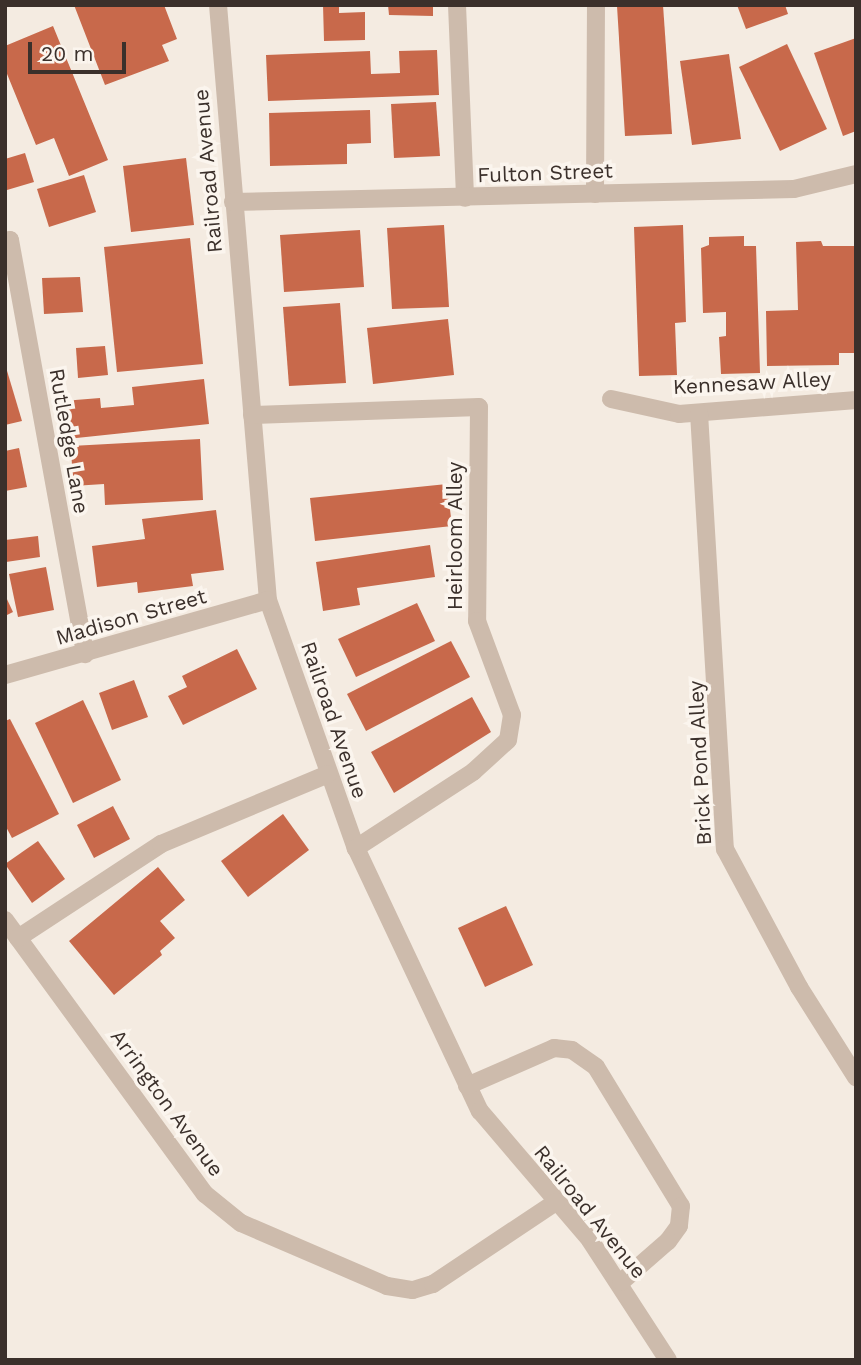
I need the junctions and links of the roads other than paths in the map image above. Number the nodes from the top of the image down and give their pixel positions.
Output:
1 (218, 5) edge
2 (457, 5) edge
3 (596, 5) edge
4 (856, 174) edge
5 (595, 194) junction
6 (465, 198) junction
7 (233, 202) junction
8 (5, 241) edge
9 (611, 399) dead end
10 (856, 400) edge
11 (699, 413) junction
12 (252, 415) junction
13 (268, 600) junction
14 (85, 654) junction
15 (5, 675) edge
16 (328, 774) junction
17 (356, 848) junction
18 (5, 919) edge
19 (18, 938) junction
20 (856, 1077) edge
21 (467, 1086) junction
22 (556, 1202) junction
23 (621, 1282) junction
24 (668, 1360) edge

1 - 7 street, Railroad Avenue
2 - 6 street
3 - 5 street
4 - 5 street, Fulton Street
5 - 6 street, Fulton Street
6 - 7 street, Fulton Street
7 - 12 street, Railroad Avenue
8 - 14 street, Rutledge Lane
9 - 11 street, Kennesaw Alley
10 - 11 street, Kennesaw Alley
11 - 20 street, Brick Pond Alley
12 - 13 street, Railroad Avenue
12 - 17 street, Heirloom Alley
13 - 14 street, Madison Street
13 - 16 street, Railroad Avenue
14 - 15 street, Madison Street
16 - 17 street, Railroad Avenue
16 - 19 street
17 - 21 street, Railroad Avenue
18 - 19 street, Arrington Avenue
19 - 22 street, Arrington Avenue
21 - 22 street, Railroad Avenue
21 - 23 street
22 - 23 street, Railroad Avenue
23 - 24 street, Railroad Avenue

